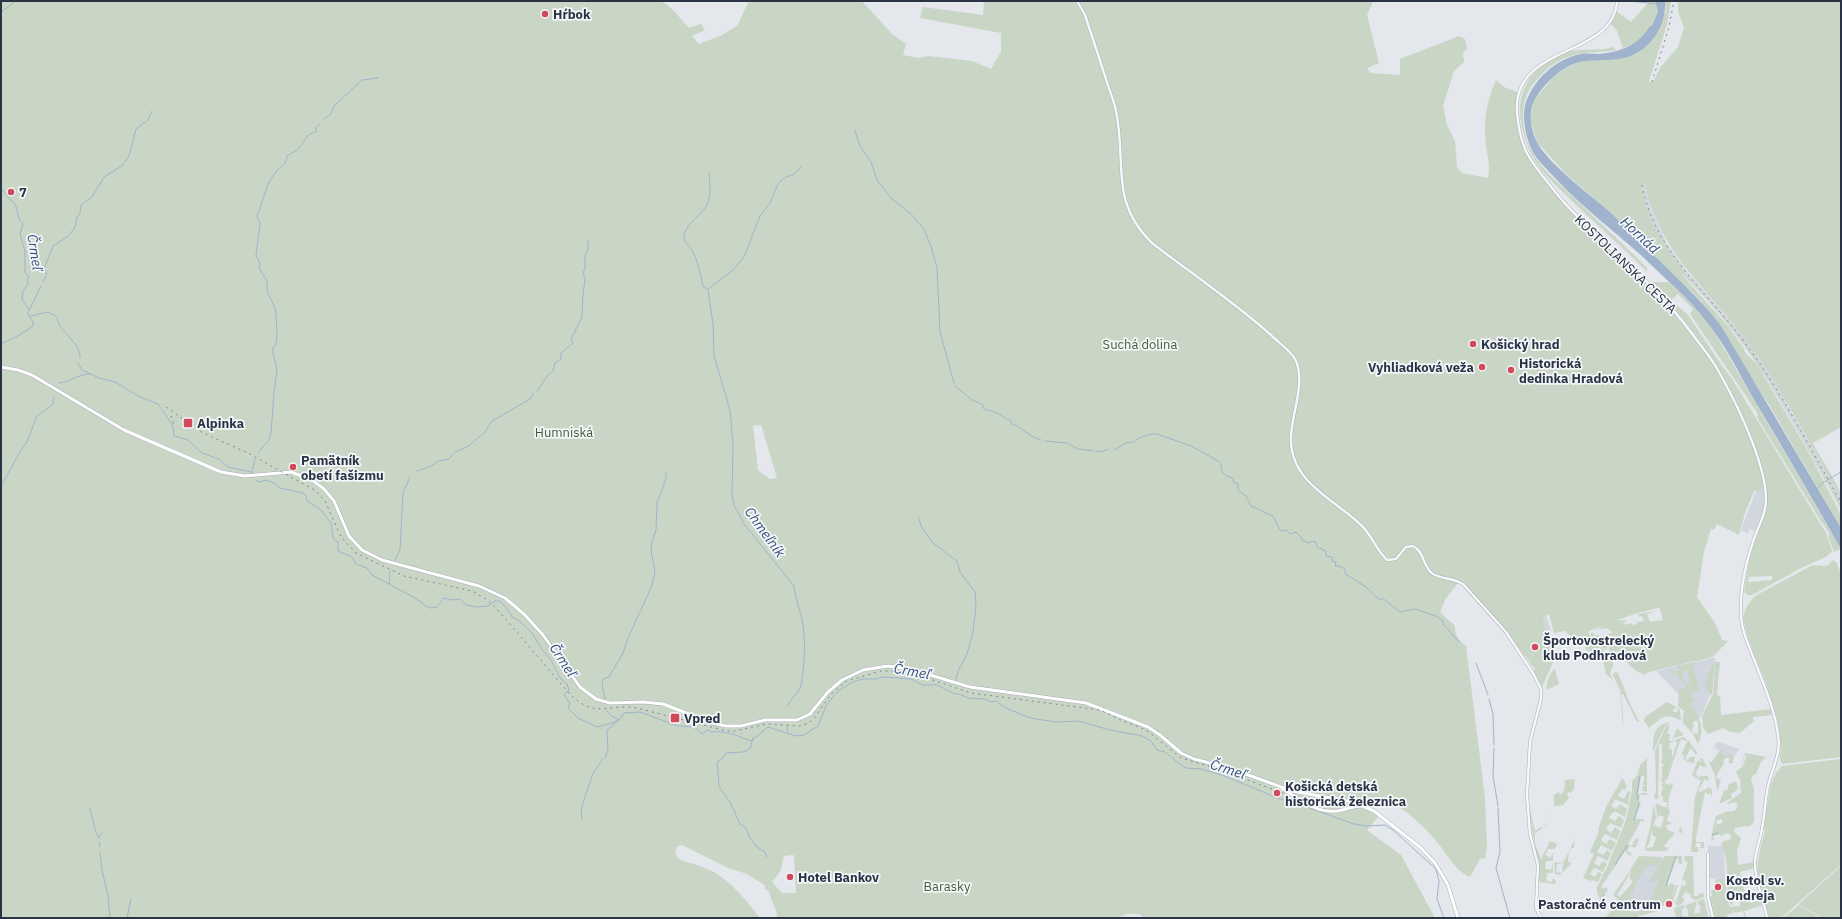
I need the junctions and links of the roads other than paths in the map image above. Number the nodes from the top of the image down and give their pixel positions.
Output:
1 (1077, 1) edge
2 (1617, 1) edge
3 (1, 367) edge
4 (1291, 792) junction
5 (1344, 800) junction
6 (1365, 806) junction
7 (1344, 809) junction
8 (1708, 854) dead end
9 (1458, 918) edge
10 (1541, 918) edge
11 (1713, 918) edge
12 (1767, 918) edge

1 - 10 street
2 - 12 street, KOSTOLIANSKA CESTA
3 - 4 main road
4 - 5 main road
4 - 7 main road
5 - 6 main road
5 - 7 main road
6 - 7 main road
6 - 9 main road
8 - 11 street

